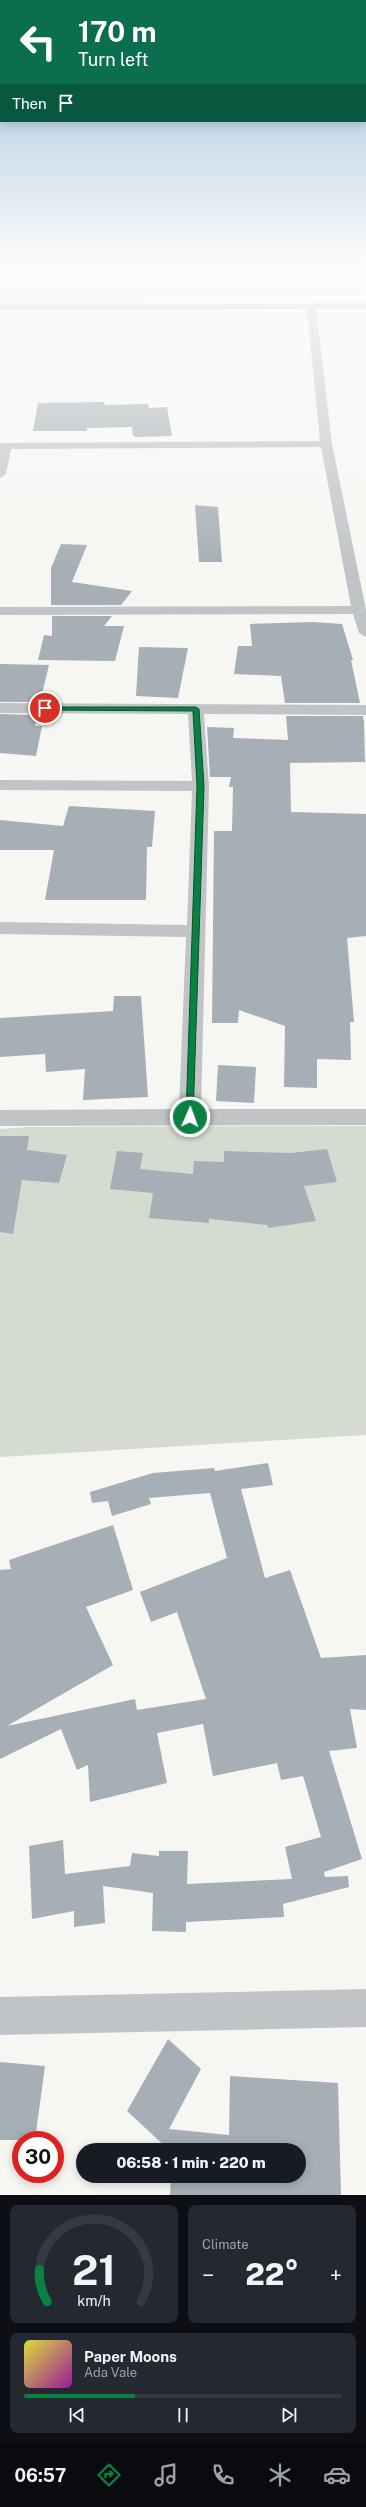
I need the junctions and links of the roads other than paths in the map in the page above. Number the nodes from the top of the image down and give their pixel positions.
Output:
1 (317, 363) edge
2 (326, 444) junction
3 (3, 446) edge
4 (0, 474) edge
5 (359, 610) junction
6 (0, 611) edge
7 (366, 633) edge
8 (0, 708) edge
9 (196, 709) junction
10 (366, 710) edge
11 (0, 785) edge
12 (201, 786) junction
13 (0, 928) edge
14 (197, 932) junction
15 (190, 1117) junction
16 (366, 1117) edge
17 (0, 1118) edge
18 (366, 2008) edge
19 (0, 2016) edge

1 - 2 street
2 - 3 street
2 - 5 street
3 - 4 street
5 - 6 street
5 - 7 street
8 - 9 street
9 - 10 street
9 - 12 street
11 - 12 street
12 - 14 street
13 - 14 street
14 - 15 street
15 - 16 street
15 - 17 street
18 - 19 street

